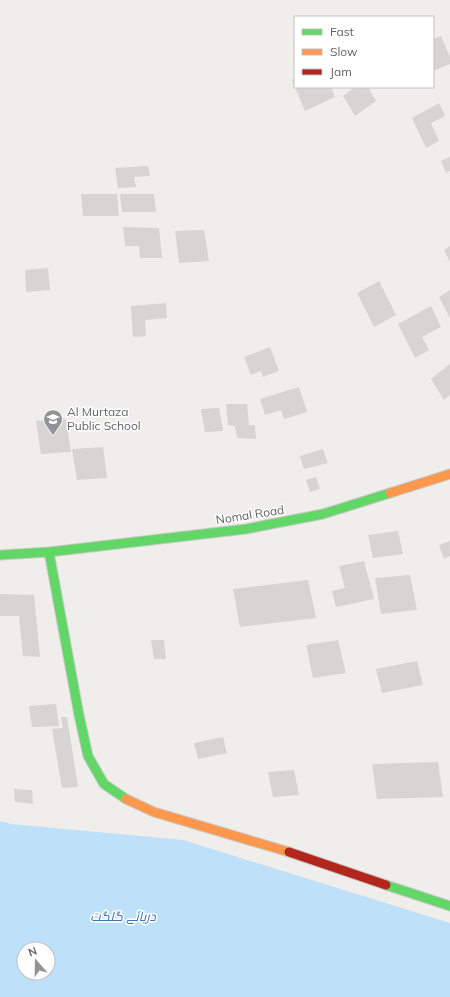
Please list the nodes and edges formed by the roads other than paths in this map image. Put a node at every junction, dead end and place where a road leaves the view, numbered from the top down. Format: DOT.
graph roads {
  1 [pos="450,474"];
  2 [pos="49,552"];
  3 [pos="0,555"];
  4 [pos="450,906"];
  1 -- 2 [label="main road, Nomal Road"];
  2 -- 3 [label="main road, Nomal Road"];
  2 -- 4 [label="main road"];
}
